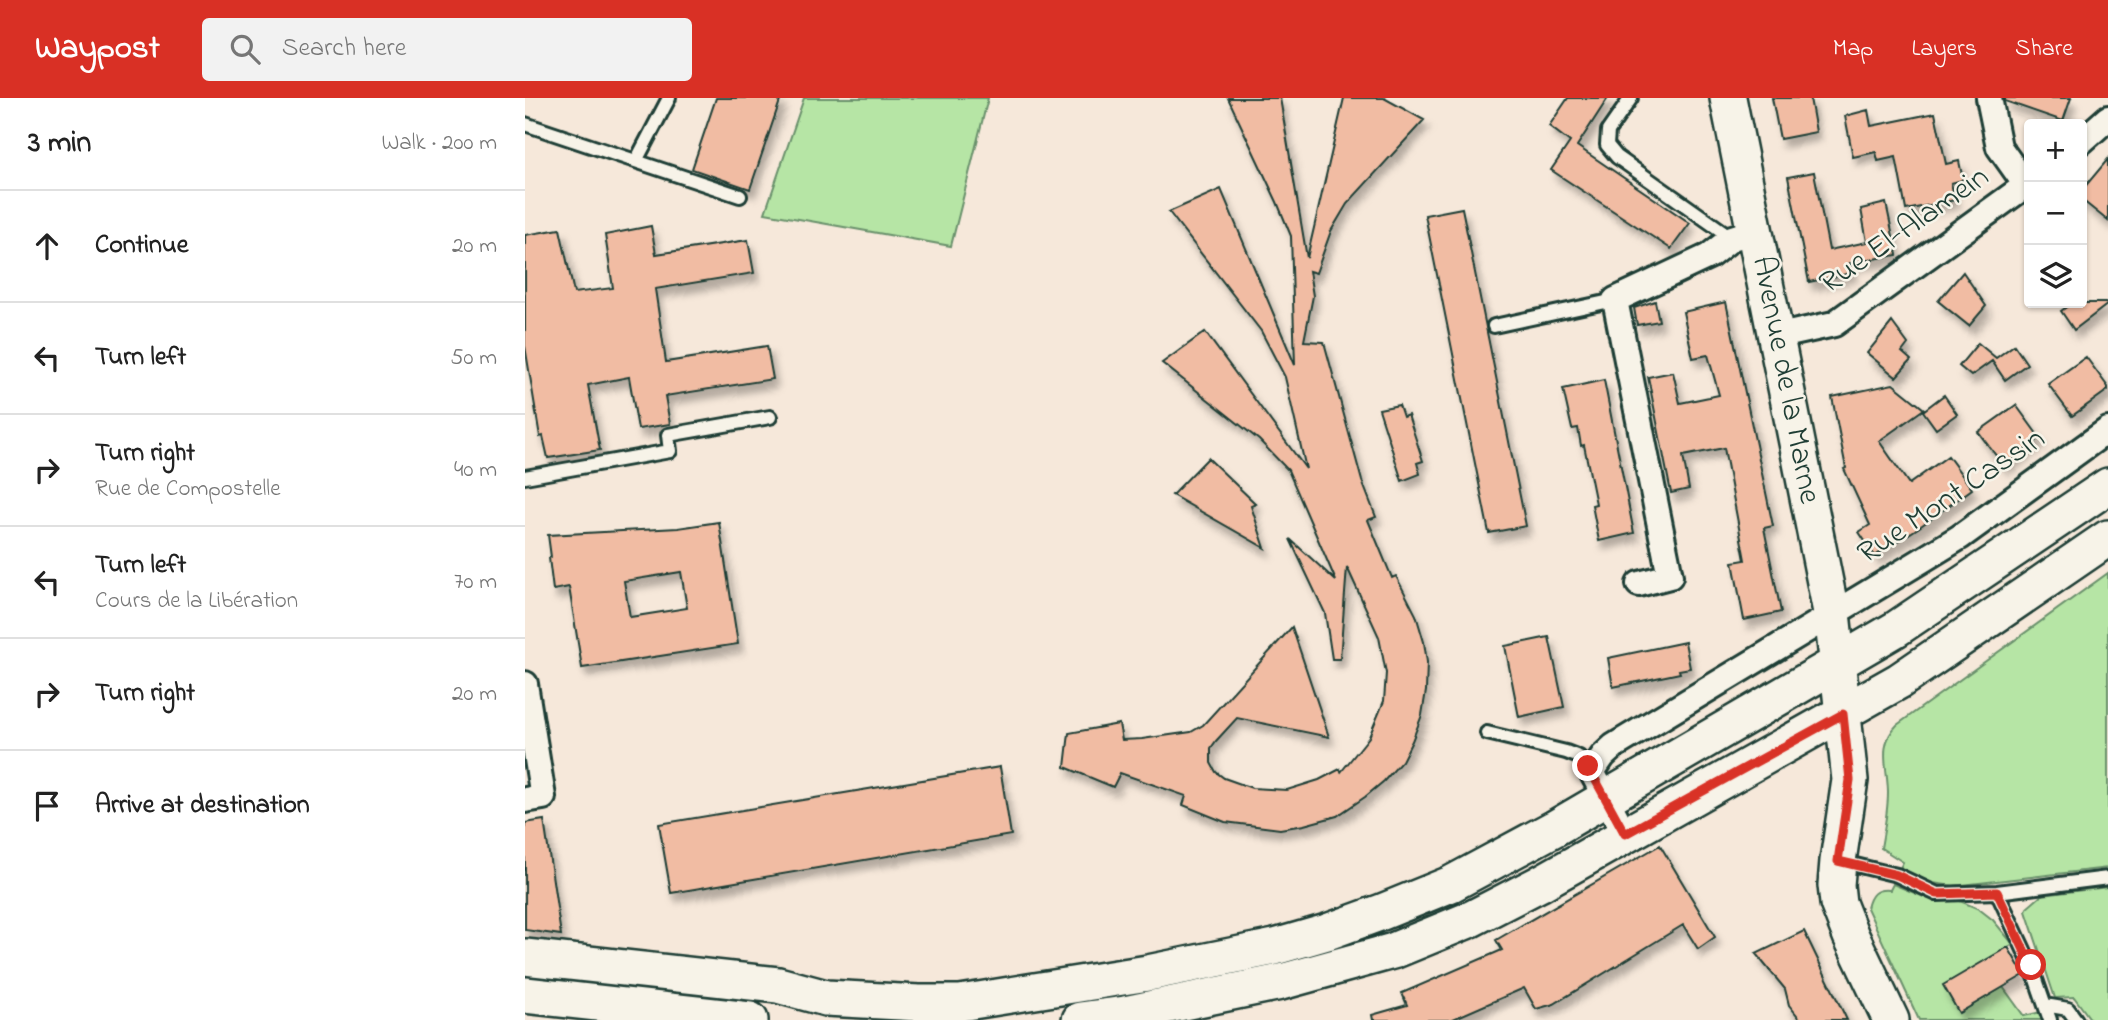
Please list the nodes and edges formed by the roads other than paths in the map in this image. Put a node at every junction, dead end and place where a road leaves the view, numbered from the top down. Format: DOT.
graph roads {
  1 [pos="669,98"];
  2 [pos="1631,98"];
  3 [pos="1728,98"];
  4 [pos="1989,98"];
  5 [pos="2108,118"];
  6 [pos="525,124"];
  7 [pos="2087,137"];
  8 [pos="636,161"];
  9 [pos="2026,182"];
  10 [pos="2024,187"];
  11 [pos="740,196"];
  12 [pos="1743,234"];
  13 [pos="1615,300"];
  14 [pos="1494,326"];
  15 [pos="1775,337"];
  16 [pos="770,417"];
  17 [pos="2108,430"];
  18 [pos="525,477"];
  19 [pos="2108,486"];
  20 [pos="2108,506"];
  21 [pos="2108,538"];
  22 [pos="1639,584"];
  23 [pos="1831,615"];
  24 [pos="1837,663"];
  25 [pos="525,684"];
  26 [pos="1843,714"];
  27 [pos="1487,733"];
  28 [pos="530,744"];
  29 [pos="1599,785"];
  30 [pos="534,798"];
  31 [pos="1625,834"];
  32 [pos="1838,861"];
  33 [pos="2108,878"];
  34 [pos="1997,892"];
  35 [pos="525,957"];
  36 [pos="1345,964"];
  37 [pos="525,978"];
  38 [pos="720,978"];
  39 [pos="525,995"];
  40 [pos="2045,1005"];
  41 [pos="825,1009"];
  42 [pos="750,1020"];
  43 [pos="1080,1020"];
  44 [pos="1891,1020"];
  45 [pos="2050,1020"];
  46 [pos="2076,1020"];
  1 -- 8 [label="lane"];
  2 -- 12 [label="lane"];
  3 -- 12 [label="main road, Avenue de la Marne"];
  4 -- 9 [label="street"];
  5 -- 7 [label="street"];
  6 -- 8 [label="lane"];
  8 -- 11 [label="lane"];
  10 -- 15 [label="street, Rue El-Alamein"];
  12 -- 13 [label="street"];
  12 -- 15 [label="main road, Avenue de la Marne"];
  13 -- 14 [label="lane"];
  13 -- 22 [label="street"];
  15 -- 23 [label="main road, Avenue de la Marne"];
  16 -- 18 [label="lane"];
  17 -- 23 [label="street, Rue Mont Cassin"];
  19 -- 24 [label="main road"];
  20 -- 26 [label="main road"];
  21 -- 26 [label="main road"];
  23 -- 24 [label="main road, Avenue de la Marne"];
  23 -- 29 [label="street, Rue Mont Cassin"];
  24 -- 26 [label="main road, Avenue de la Marne"];
  24 -- 29 [label="main road"];
  24 -- 31 [label="main road"];
  25 -- 28 [label="street"];
  26 -- 31 [label="main road"];
  26 -- 32 [label="main road, Avenue de la Marne"];
  27 -- 29 [label="lane"];
  28 -- 30 [label="street"];
  29 -- 31 [label="street"];
  29 -- 36 [label="main road"];
  29 -- 41 [label="main road"];
  31 -- 36 [label="main road"];
  32 -- 34 [label="lane"];
  32 -- 44 [label="main road, Avenue de la Marne"];
  33 -- 34 [label="lane"];
  34 -- 40 [label="lane"];
  35 -- 38 [label="main road"];
  36 -- 43 [label="main road"];
  37 -- 38 [label="main road"];
  38 -- 41 [label="main road"];
  39 -- 42 [label="main road"];
  40 -- 45 [label="lane"];
  40 -- 46 [label="lane"];
}
